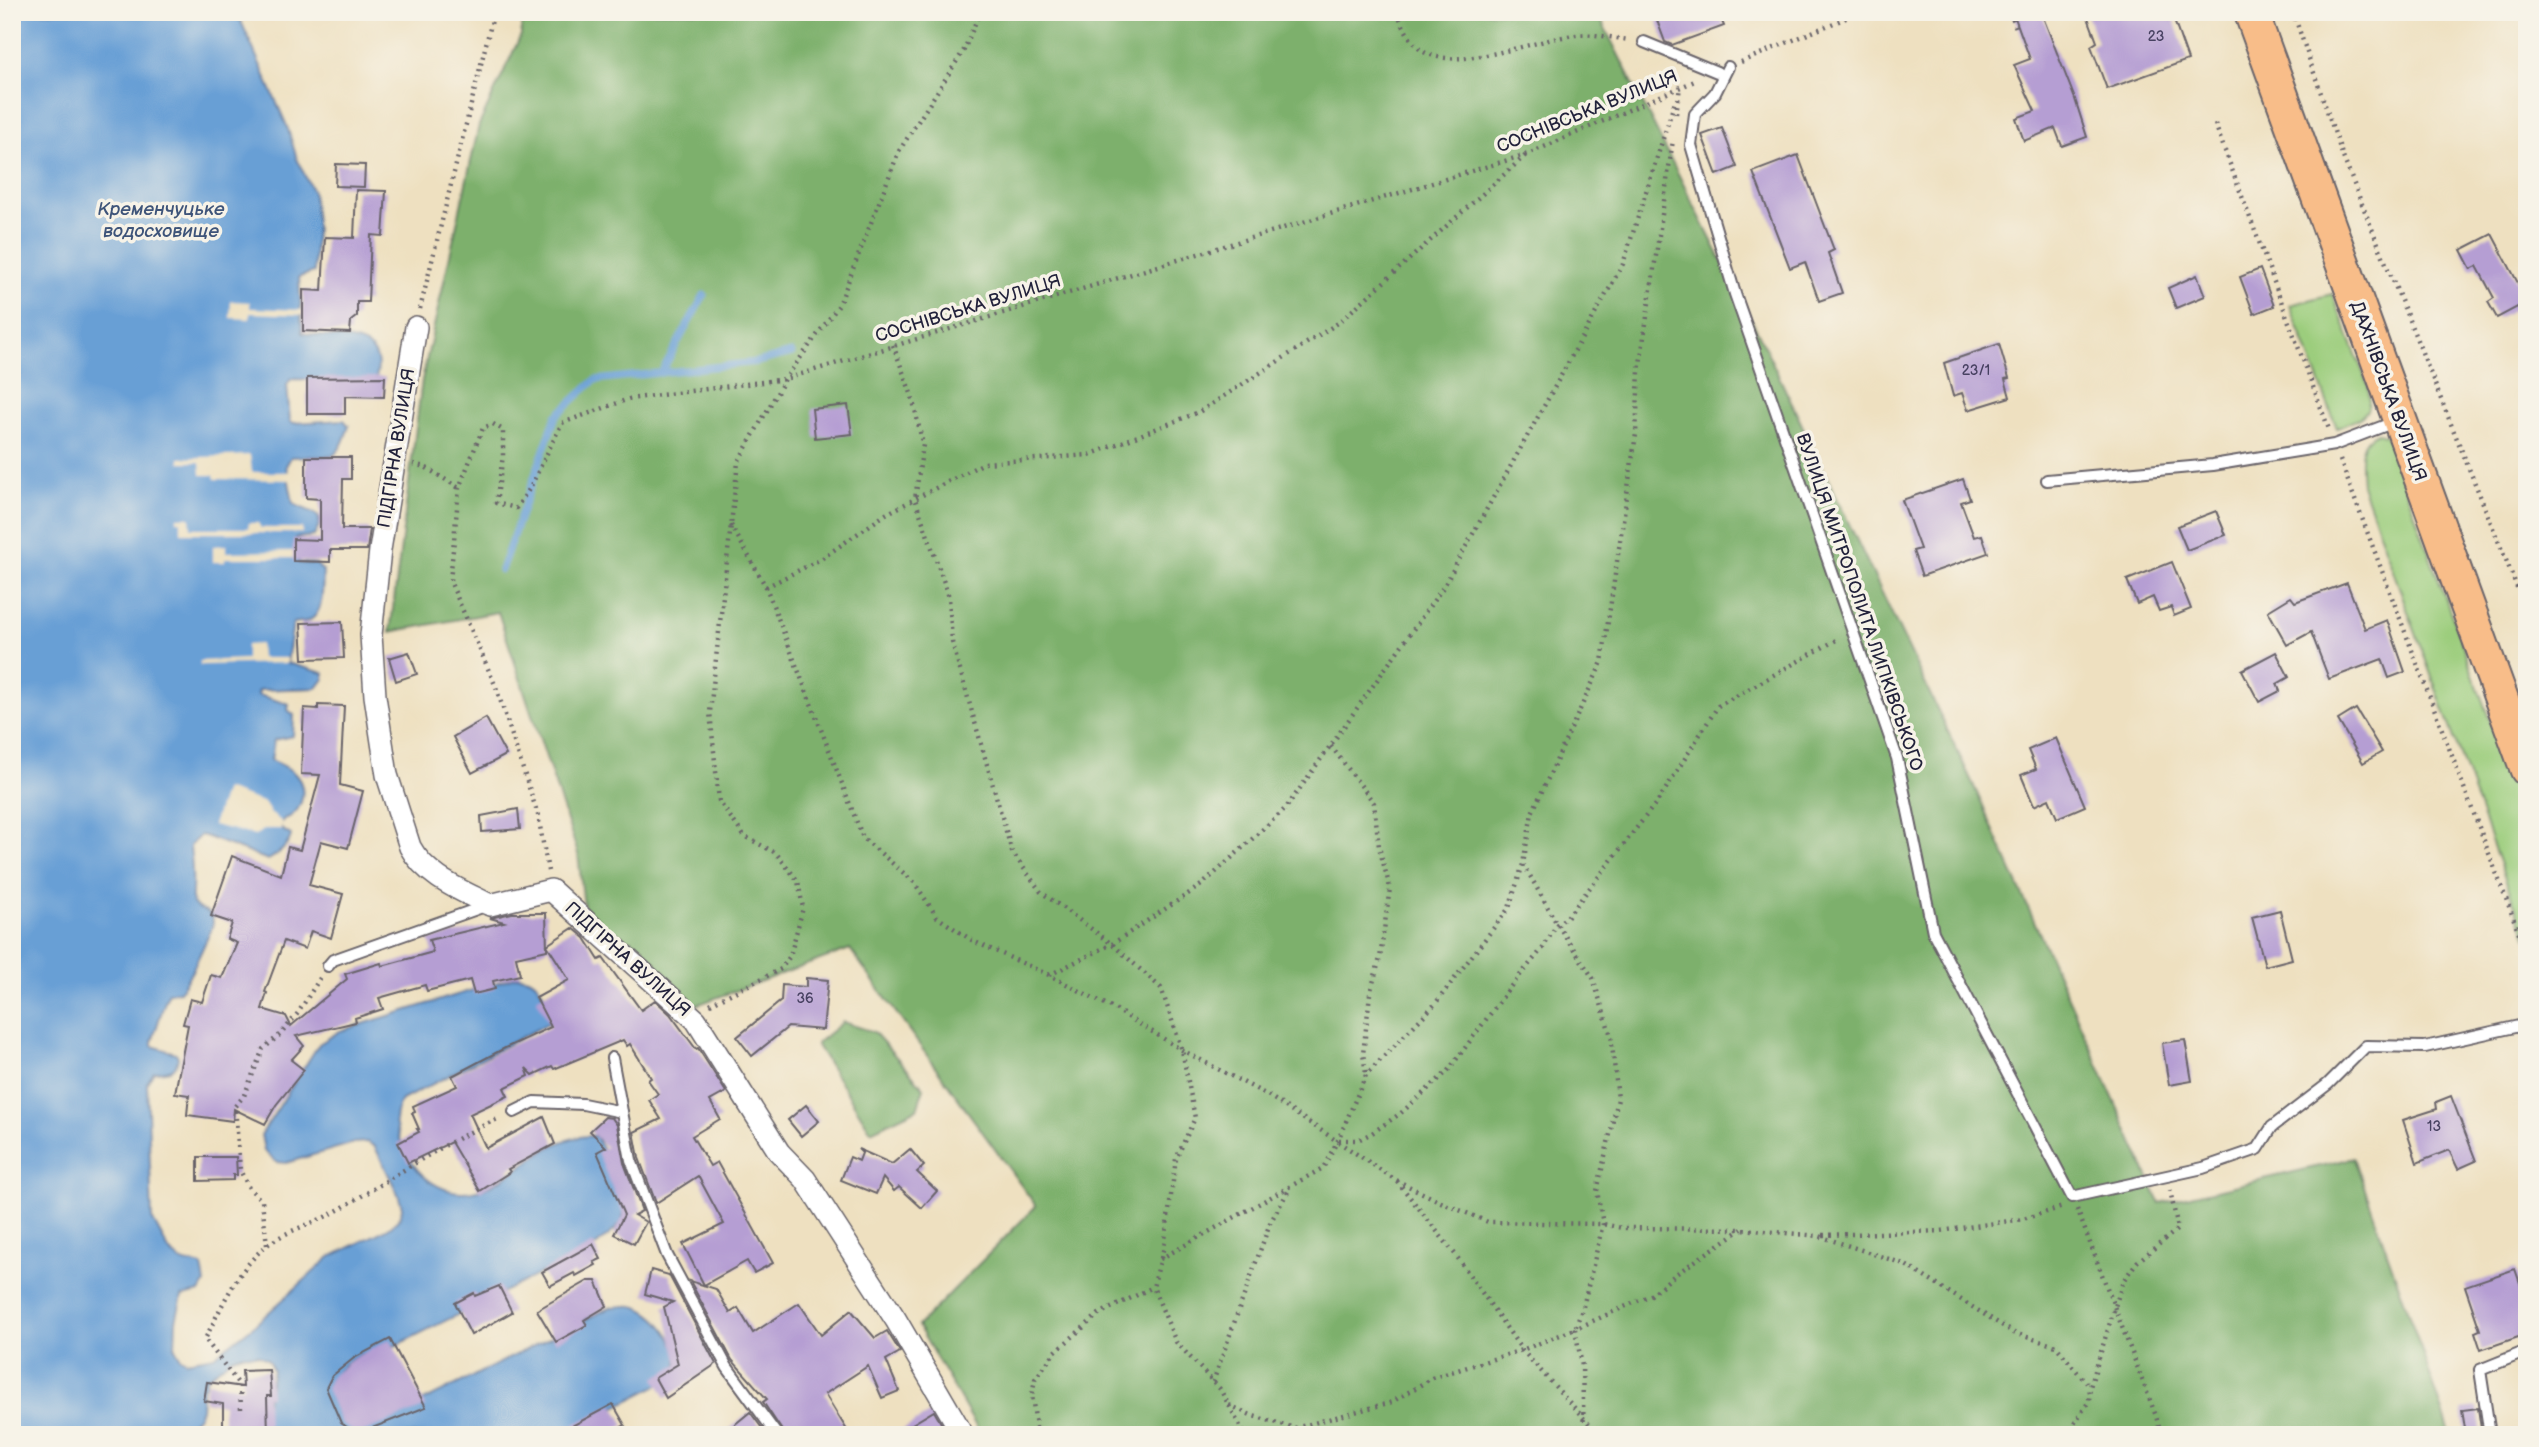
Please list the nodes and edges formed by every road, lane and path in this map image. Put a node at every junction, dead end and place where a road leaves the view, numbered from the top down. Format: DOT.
graph roads {
  1 [pos="494,12"];
  2 [pos="980,12"];
  3 [pos="1397,12"];
  4 [pos="1860,12"];
  5 [pos="2010,12"];
  6 [pos="2251,12"];
  7 [pos="2293,12"];
  8 [pos="2019,27"];
  9 [pos="1644,43"];
  10 [pos="1722,69"];
  11 [pos="1680,87"];
  12 [pos="2216,124"];
  13 [pos="1528,154"];
  14 [pos="416,327"];
  15 [pos="893,345"];
  16 [pos="785,379"];
  17 [pos="2400,420"];
  18 [pos="2334,445"];
  19 [pos="394,459"];
  20 [pos="2047,480"];
  21 [pos="459,488"];
  22 [pos="915,499"];
  23 [pos="731,525"];
  24 [pos="766,587"];
  25 [pos="2527,612"];
  26 [pos="1854,630"];
  27 [pos="1331,746"];
  28 [pos="2527,769"];
  29 [pos="1523,864"];
  30 [pos="551,890"];
  31 [pos="490,905"];
  32 [pos="1557,924"];
  33 [pos="1112,943"];
  34 [pos="2527,954"];
  35 [pos="328,966"];
  36 [pos="1049,975"];
  37 [pos="695,1020"];
  38 [pos="2527,1027"];
  39 [pos="1182,1050"];
  40 [pos="612,1058"];
  41 [pos="1366,1075"];
  42 [pos="514,1112"];
  43 [pos="622,1112"];
  44 [pos="1338,1140"];
  45 [pos="2169,1175"];
  46 [pos="1396,1180"];
  47 [pos="1291,1188"];
  48 [pos="2072,1197"];
  49 [pos="1603,1224"];
  50 [pos="1742,1229"];
  51 [pos="1819,1236"];
  52 [pos="267,1245"];
  53 [pos="1160,1259"];
  54 [pos="1153,1287"];
  55 [pos="2116,1309"];
  56 [pos="1575,1329"];
  57 [pos="1522,1350"];
  58 [pos="2527,1351"];
  59 [pos="1213,1382"];
  60 [pos="2090,1387"];
  61 [pos="1228,1405"];
  62 [pos="241,1409"];
  63 [pos="1583,1419"];
  64 [pos="777,1435"];
  65 [pos="963,1435"];
  66 [pos="1037,1435"];
  67 [pos="1245,1435"];
  68 [pos="1584,1435"];
  69 [pos="1600,1435"];
  70 [pos="2067,1435"];
  71 [pos="2161,1435"];
  72 [pos="2490,1435"];
  1 -- 14 [label="path"];
  2 -- 16 [label="path"];
  3 -- 9 [label="path"];
  4 -- 10 [label="path, СОСНІВСЬКА ВУЛИЦЯ"];
  5 -- 8 [label="path"];
  6 -- 17 [label="main road, ДАХНІВСЬКА ВУЛИЦЯ"];
  7 -- 25 [label="path"];
  9 -- 10 [label="lane"];
  10 -- 11 [label="path, СОСНІВСЬКА ВУЛИЦЯ"];
  10 -- 26 [label="lane, ВУЛИЦЯ МИТРОПОЛИТА ЛИПКІВСЬКОГО"];
  11 -- 13 [label="path, СОСНІВСЬКА ВУЛИЦЯ"];
  11 -- 27 [label="path"];
  11 -- 29 [label="path"];
  12 -- 18 [label="path"];
  13 -- 15 [label="path, СОСНІВСЬКА ВУЛИЦЯ"];
  13 -- 22 [label="path"];
  14 -- 19 [label="street, ПІДГІРНА ВУЛИЦЯ"];
  15 -- 16 [label="path, СОСНІВСЬКА ВУЛИЦЯ"];
  15 -- 22 [label="path"];
  16 -- 21 [label="path, СОСНІВСЬКА ВУЛИЦЯ"];
  16 -- 23 [label="path"];
  17 -- 18 [label="lane"];
  17 -- 28 [label="main road, ДАХНІВСЬКА ВУЛИЦЯ"];
  18 -- 20 [label="lane"];
  18 -- 34 [label="path"];
  19 -- 21 [label="path"];
  19 -- 31 [label="street, ПІДГІРНА ВУЛИЦЯ"];
  21 -- 30 [label="path"];
  22 -- 24 [label="path"];
  22 -- 33 [label="path"];
  23 -- 24 [label="path"];
  23 -- 37 [label="path"];
  24 -- 36 [label="path"];
  26 -- 32 [label="path"];
  26 -- 48 [label="lane, ВУЛИЦЯ МИТРОПОЛИТА ЛИПКІВСЬКОГО"];
  27 -- 33 [label="path"];
  27 -- 41 [label="path"];
  29 -- 32 [label="path"];
  29 -- 41 [label="path"];
  30 -- 31 [label="street, ПІДГІРНА ВУЛИЦЯ"];
  30 -- 37 [label="street, ПІДГІРНА ВУЛИЦЯ"];
  31 -- 35 [label="lane"];
  32 -- 44 [label="path"];
  32 -- 49 [label="path"];
  33 -- 36 [label="path"];
  33 -- 39 [label="path"];
  35 -- 52 [label="path"];
  36 -- 39 [label="path"];
  37 -- 65 [label="street, ПІДГІРНА ВУЛИЦЯ"];
  38 -- 45 [label="lane"];
  39 -- 44 [label="path"];
  39 -- 53 [label="path"];
  40 -- 43 [label="lane"];
  41 -- 44 [label="path"];
  42 -- 43 [label="lane"];
  42 -- 52 [label="path"];
  43 -- 64 [label="lane"];
  44 -- 46 [label="path"];
  44 -- 47 [label="path"];
  45 -- 48 [label="lane"];
  45 -- 55 [label="path"];
  46 -- 49 [label="path"];
  46 -- 57 [label="path"];
  47 -- 53 [label="path"];
  47 -- 59 [label="path"];
  48 -- 51 [label="path"];
  48 -- 55 [label="path"];
  49 -- 50 [label="path"];
  49 -- 56 [label="path"];
  50 -- 51 [label="path"];
  50 -- 56 [label="path"];
  51 -- 60 [label="path"];
  52 -- 62 [label="path"];
  53 -- 54 [label="path"];
  54 -- 59 [label="path"];
  54 -- 66 [label="path"];
  55 -- 60 [label="path"];
  55 -- 71 [label="path"];
  56 -- 57 [label="path"];
  56 -- 63 [label="path"];
  57 -- 61 [label="path"];
  57 -- 63 [label="path"];
  58 -- 72 [label="lane"];
  59 -- 61 [label="path"];
  60 -- 70 [label="path"];
  61 -- 67 [label="path"];
  63 -- 68 [label="path"];
  63 -- 69 [label="path"];
}
